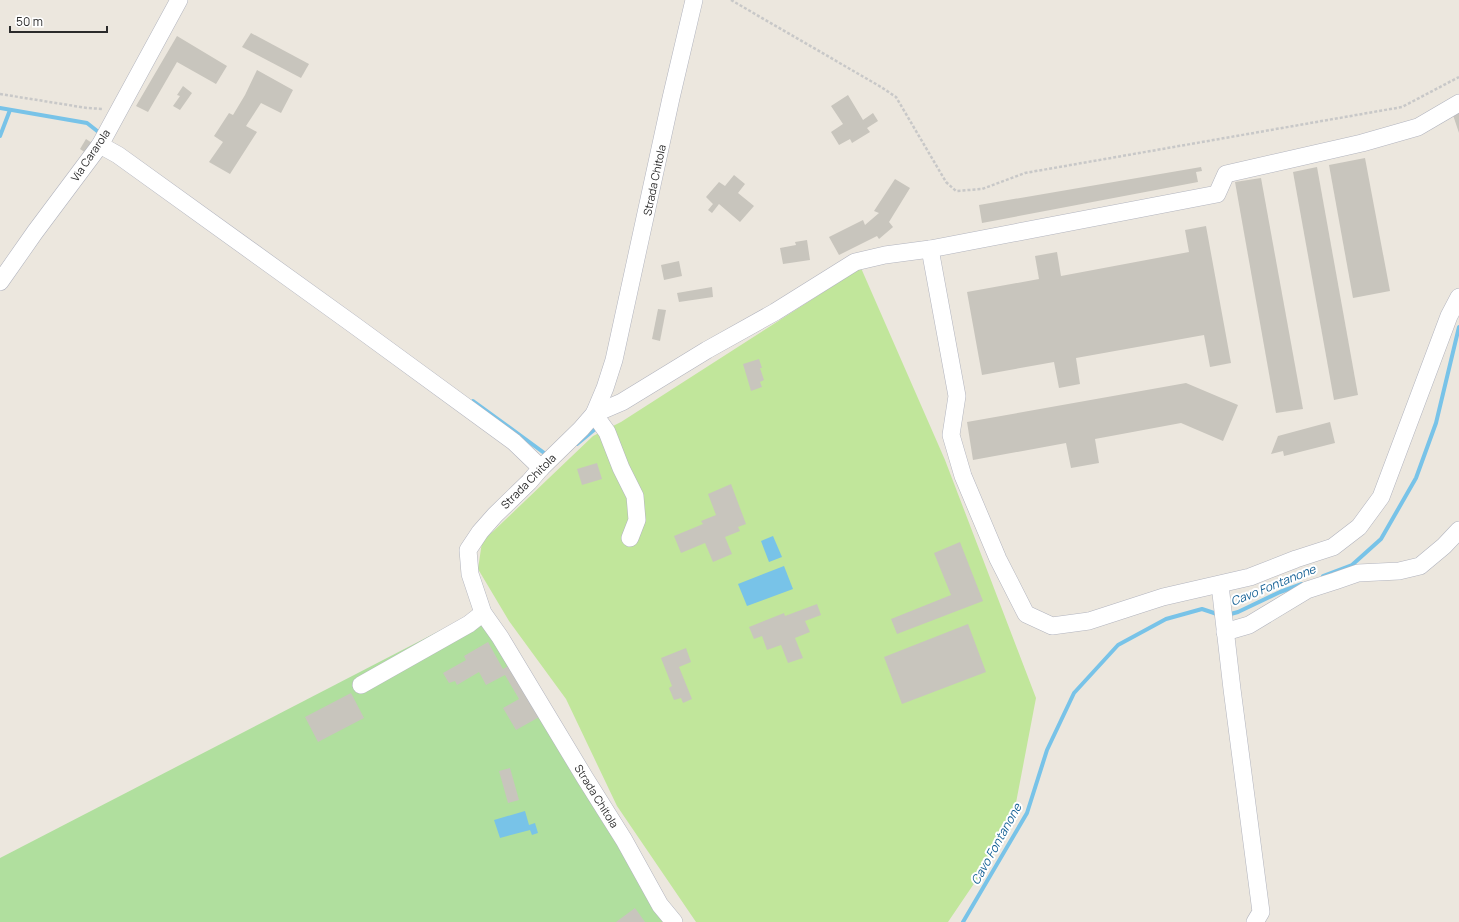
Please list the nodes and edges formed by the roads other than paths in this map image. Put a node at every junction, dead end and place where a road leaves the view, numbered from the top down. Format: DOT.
graph roads {
  1 [pos="179,0"];
  2 [pos="694,0"];
  3 [pos="1459,103"];
  4 [pos="100,145"];
  5 [pos="930,249"];
  6 [pos="0,282"];
  7 [pos="1459,297"];
  8 [pos="594,414"];
  9 [pos="541,468"];
  10 [pos="1459,530"];
  11 [pos="630,538"];
  12 [pos="1220,585"];
  13 [pos="483,613"];
  14 [pos="1224,620"];
  15 [pos="361,685"];
  16 [pos="674,922"];
  17 [pos="1255,922"];
  1 -- 4 [label="street, Via Cararola"];
  2 -- 8 [label="street, Strada Chitola"];
  3 -- 5 [label="street"];
  4 -- 6 [label="street, Via Cararola"];
  4 -- 9 [label="street"];
  5 -- 8 [label="street"];
  5 -- 12 [label="street"];
  7 -- 12 [label="street"];
  8 -- 9 [label="street, Strada Chitola"];
  8 -- 11 [label="street"];
  9 -- 13 [label="street, Strada Chitola"];
  10 -- 14 [label="street"];
  12 -- 14 [label="street"];
  13 -- 15 [label="street"];
  13 -- 16 [label="street, Strada Chitola"];
  14 -- 17 [label="street"];
}
